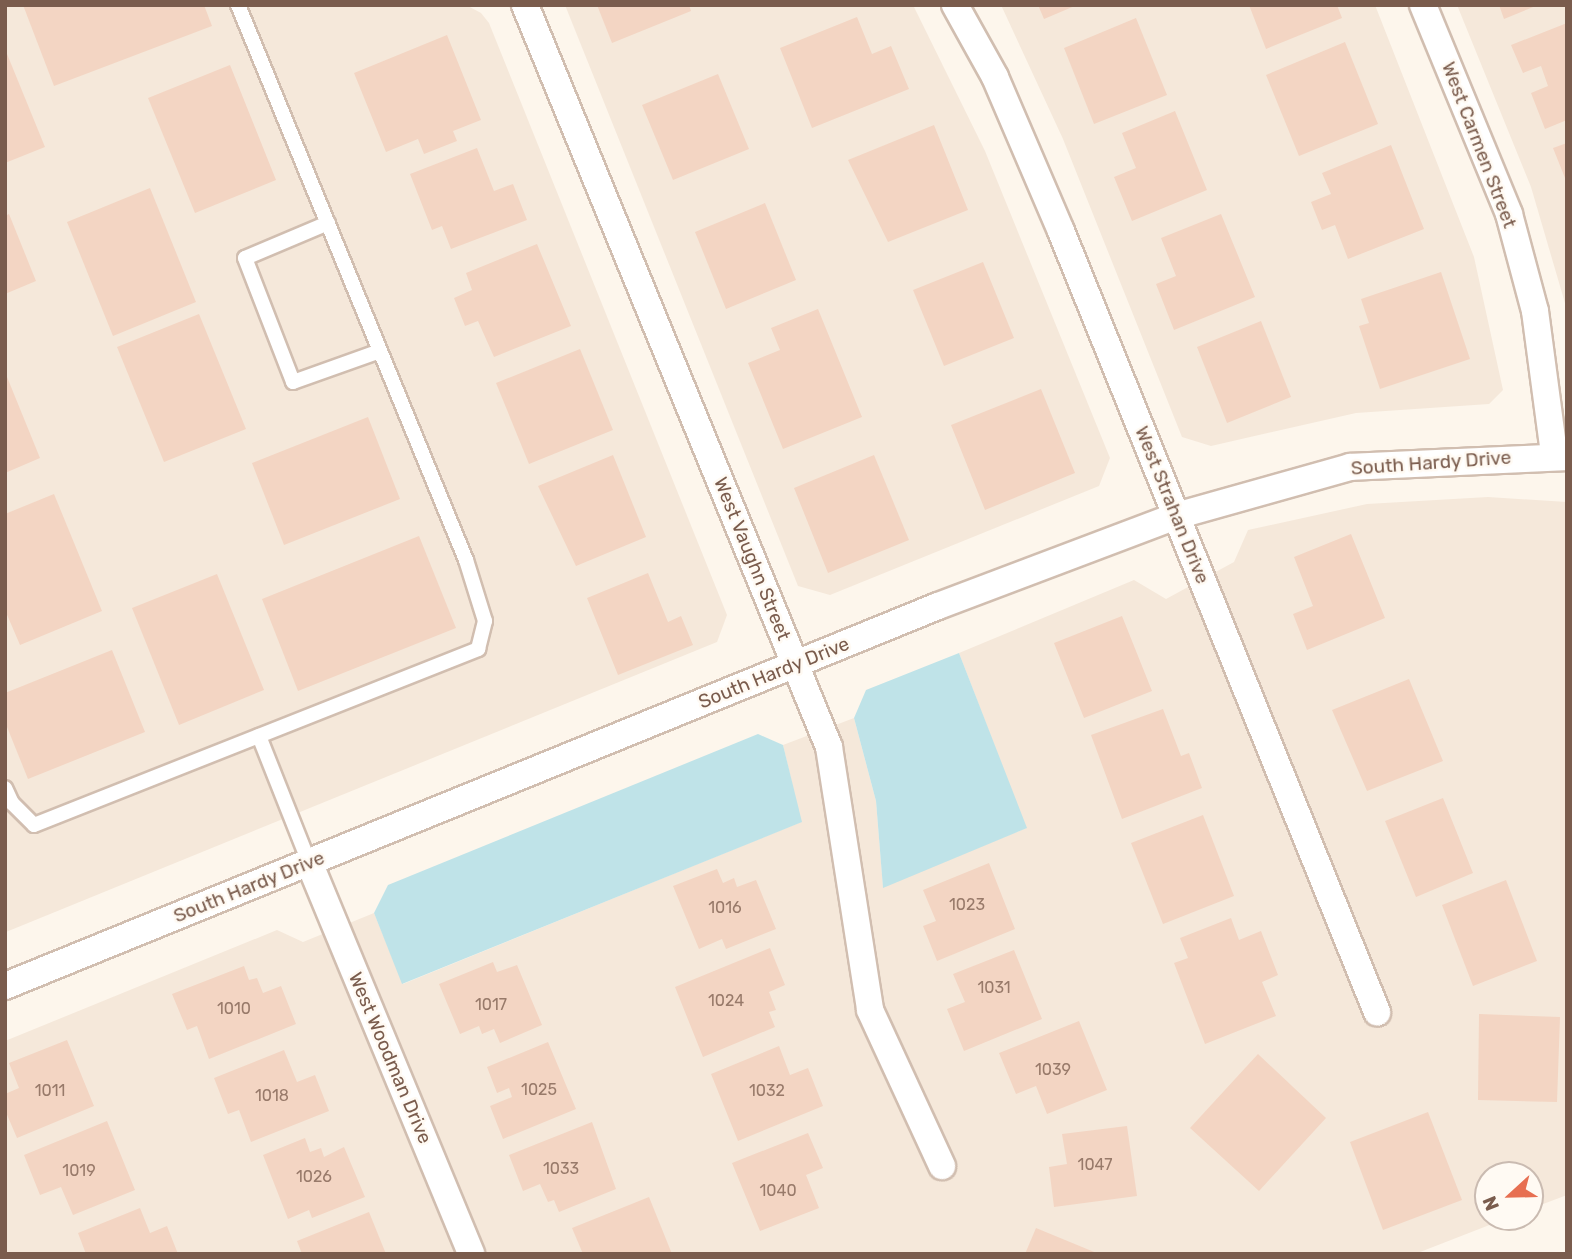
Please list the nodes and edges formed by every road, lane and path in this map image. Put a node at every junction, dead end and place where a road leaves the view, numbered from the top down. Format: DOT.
graph roads {
  1 [pos="238,5"];
  2 [pos="525,5"];
  3 [pos="955,5"];
  4 [pos="1423,5"];
  5 [pos="328,223"];
  6 [pos="380,351"];
  7 [pos="1560,455"];
  8 [pos="1176,516"];
  9 [pos="795,664"];
  10 [pos="259,736"];
  11 [pos="5,788"];
  12 [pos="309,863"];
  13 [pos="5,986"];
  14 [pos="1377,1012"];
  15 [pos="942,1166"];
  16 [pos="471,1254"];
  1 -- 5 [label="lane"];
  2 -- 9 [label="street, West Vaughn Street"];
  3 -- 8 [label="street, West Strahan Drive"];
  4 -- 7 [label="street, West Carmen Street"];
  5 -- 6 [label="lane"];
  5 -- 6 [label="lane"];
  6 -- 10 [label="lane"];
  7 -- 8 [label="street, South Hardy Drive"];
  8 -- 9 [label="street, South Hardy Drive"];
  8 -- 14 [label="street, West Strahan Drive"];
  9 -- 12 [label="street, South Hardy Drive"];
  9 -- 15 [label="street, West Vaughn Street"];
  10 -- 11 [label="lane"];
  10 -- 12 [label="lane"];
  12 -- 13 [label="street, South Hardy Drive"];
  12 -- 16 [label="street, West Woodman Drive"];
}
